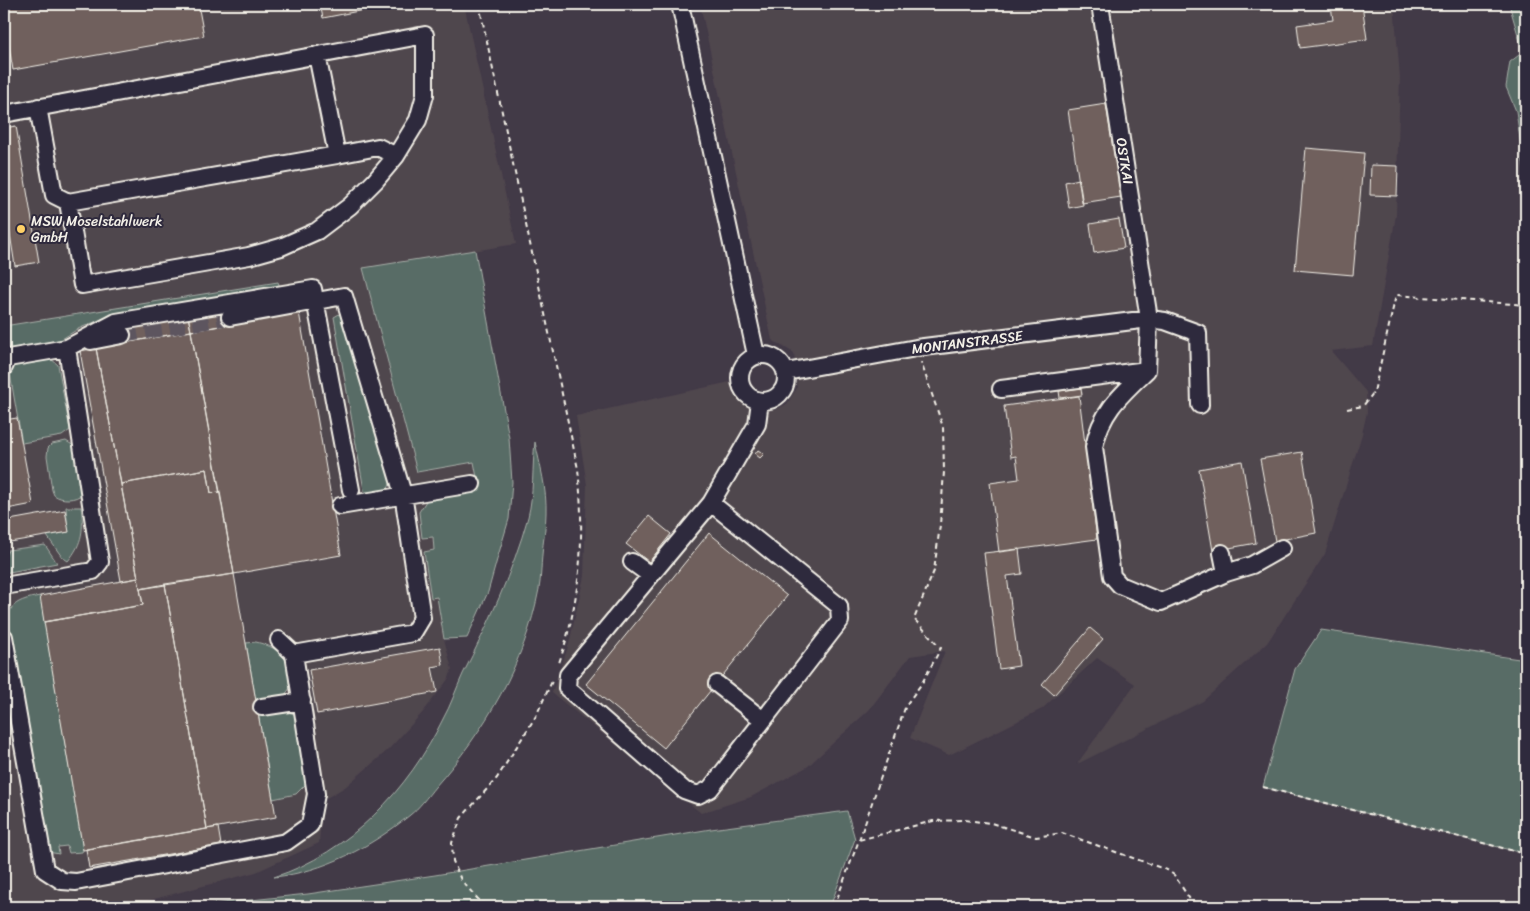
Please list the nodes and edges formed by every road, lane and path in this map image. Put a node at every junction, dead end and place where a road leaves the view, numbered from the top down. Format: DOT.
graph roads {
  1 [pos="479,4"];
  2 [pos="680,4"];
  3 [pos="1100,4"];
  4 [pos="317,55"];
  5 [pos="38,108"];
  6 [pos="4,114"];
  7 [pos="337,154"];
  8 [pos="396,156"];
  9 [pos="68,202"];
  10 [pos="315,301"];
  11 [pos="1526,305"];
  12 [pos="230,318"];
  13 [pos="1149,319"];
  14 [pos="122,335"];
  15 [pos="70,346"];
  16 [pos="916,348"];
  17 [pos="756,355"];
  18 [pos="4,367"];
  19 [pos="1147,370"];
  20 [pos="786,372"];
  21 [pos="1001,389"];
  22 [pos="760,401"];
  23 [pos="1200,405"];
  24 [pos="1347,409"];
  25 [pos="472,484"];
  26 [pos="350,490"];
  27 [pos="403,494"];
  28 [pos="711,503"];
  29 [pos="340,506"];
  30 [pos="1282,548"];
  31 [pos="1222,553"];
  32 [pos="632,562"];
  33 [pos="1226,573"];
  34 [pos="650,575"];
  35 [pos="4,586"];
  36 [pos="4,637"];
  37 [pos="279,640"];
  38 [pos="294,654"];
  39 [pos="557,669"];
  40 [pos="554,677"];
  41 [pos="717,684"];
  42 [pos="302,701"];
  43 [pos="262,707"];
  44 [pos="764,720"];
  45 [pos="1263,787"];
  46 [pos="859,840"];
  47 [pos="1526,854"];
  48 [pos="485,907"];
  49 [pos="834,907"];
  50 [pos="1195,907"];
  1 -- 39 [label="path"];
  2 -- 17 [label="street"];
  3 -- 13 [label="street, OSTKAI"];
  4 -- 5 [label="street"];
  4 -- 7 [label="street"];
  4 -- 8 [label="street"];
  5 -- 6 [label="street"];
  5 -- 9 [label="street"];
  7 -- 8 [label="street"];
  7 -- 9 [label="street"];
  8 -- 9 [label="street"];
  10 -- 12 [label="street"];
  10 -- 15 [label="street"];
  10 -- 26 [label="street"];
  10 -- 27 [label="street"];
  11 -- 24 [label="path"];
  13 -- 16 [label="street, MONTANSTRASSE"];
  13 -- 19 [label="street, OSTKAI"];
  13 -- 23 [label="street, MONTANSTRASSE"];
  14 -- 15 [label="street"];
  15 -- 18 [label="street"];
  15 -- 35 [label="street"];
  16 -- 20 [label="street, MONTANSTRASSE"];
  16 -- 46 [label="path"];
  17 -- 20 [label="street"];
  17 -- 22 [label="street"];
  19 -- 21 [label="street"];
  19 -- 33 [label="street"];
  20 -- 22 [label="street"];
  22 -- 28 [label="street"];
  25 -- 27 [label="street"];
  27 -- 29 [label="street"];
  27 -- 38 [label="street"];
  28 -- 34 [label="street"];
  28 -- 44 [label="street"];
  30 -- 33 [label="street"];
  31 -- 33 [label="street"];
  32 -- 34 [label="street"];
  34 -- 44 [label="street"];
  36 -- 42 [label="street"];
  37 -- 38 [label="street"];
  38 -- 42 [label="street"];
  40 -- 48 [label="path"];
  41 -- 44 [label="street"];
  42 -- 43 [label="street"];
  45 -- 47 [label="path"];
  46 -- 49 [label="path"];
  46 -- 50 [label="path"];
}
